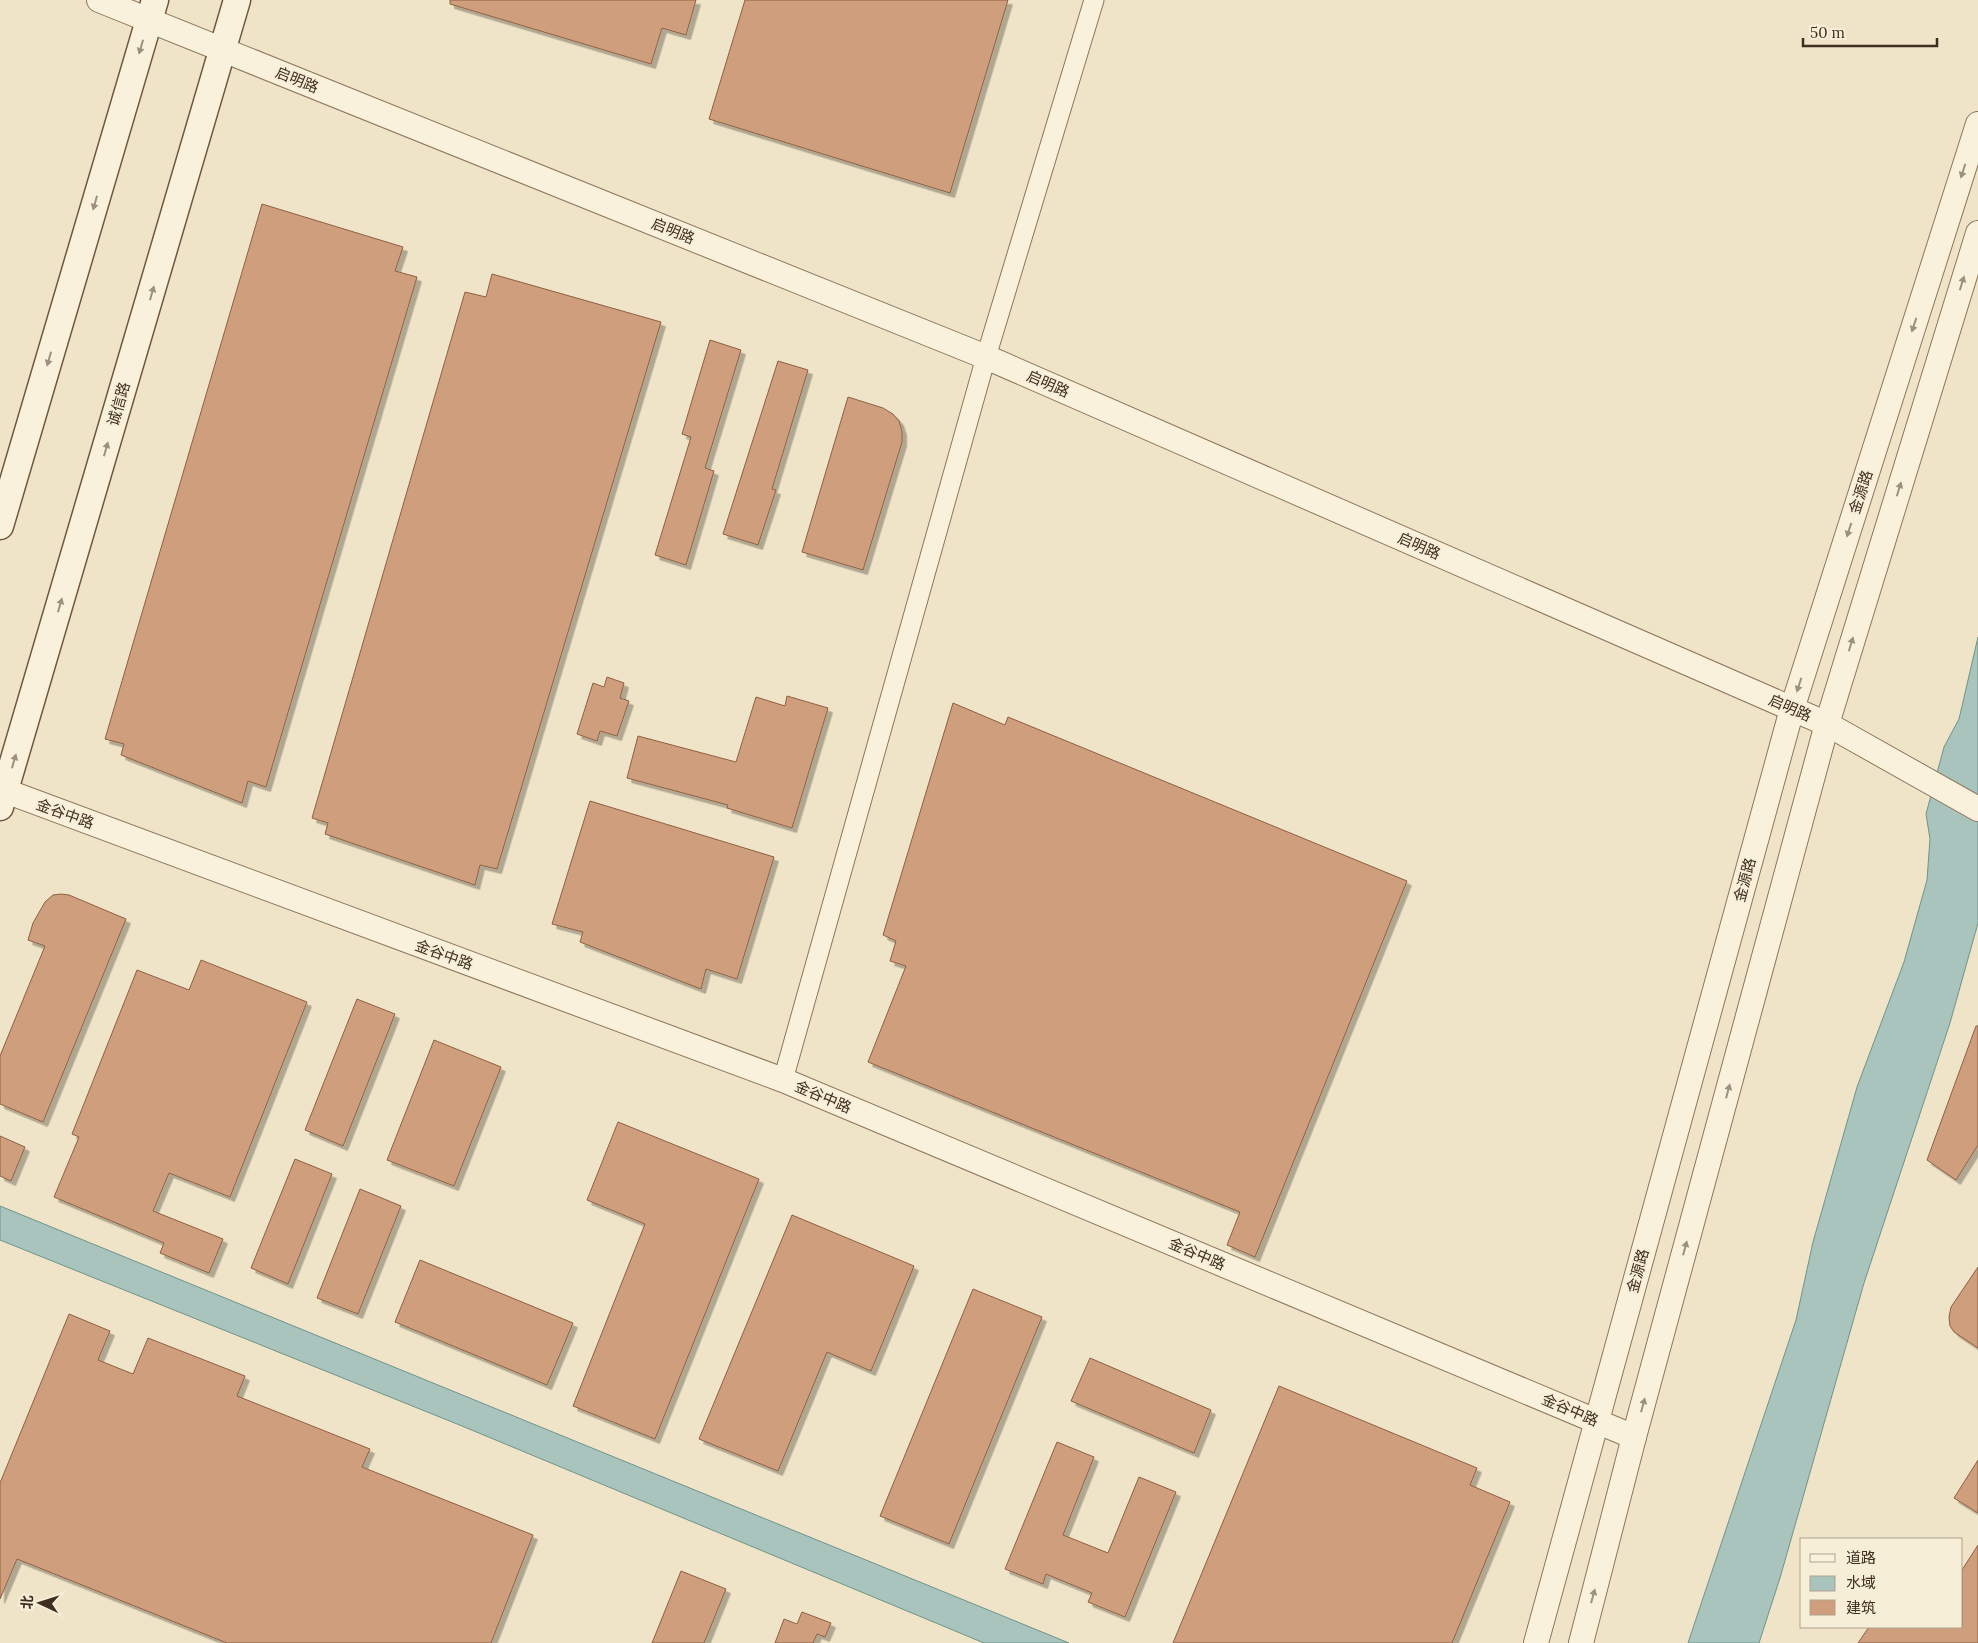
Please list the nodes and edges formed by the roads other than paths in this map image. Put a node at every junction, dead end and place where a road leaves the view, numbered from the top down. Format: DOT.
graph roads {
  1 [pos="99,0"];
  2 [pos="237,0"];
  3 [pos="1094,0"];
  4 [pos="152,10"];
  5 [pos="223,50"];
  6 [pos="1978,124"];
  7 [pos="1978,233"];
  8 [pos="986,357"];
  9 [pos="0,526"];
  10 [pos="1792,709"];
  11 [pos="1827,724"];
  12 [pos="2,796"];
  13 [pos="1978,809"];
  14 [pos="783,1080"];
  15 [pos="1597,1422"];
  16 [pos="1634,1437"];
  17 [pos="1536,1643"];
  18 [pos="1581,1643"];
  1 -- 4 [label="street, 启明路"];
  2 -- 5 [label="main road, 诚信路"];
  3 -- 8 [label="street"];
  4 -- 5 [label="street, 启明路"];
  4 -- 9 [label="main road, one-way"];
  5 -- 8 [label="street, 启明路"];
  12 -- 5 [label="main road, 诚信路, one-way"];
  6 -- 10 [label="street, 金源路, one-way"];
  11 -- 7 [label="street, one-way"];
  8 -- 10 [label="street, 启明路"];
  8 -- 14 [label="street"];
  10 -- 11 [label="street, 启明路"];
  10 -- 15 [label="street, 金源路"];
  11 -- 13 [label="street, 启明路"];
  16 -- 11 [label="street, one-way"];
  12 -- 14 [label="street, 金谷中路"];
  14 -- 15 [label="street, 金谷中路"];
  15 -- 16 [label="street, 金谷中路"];
  15 -- 17 [label="street, 金源路"];
  18 -- 16 [label="street, one-way"];
}
